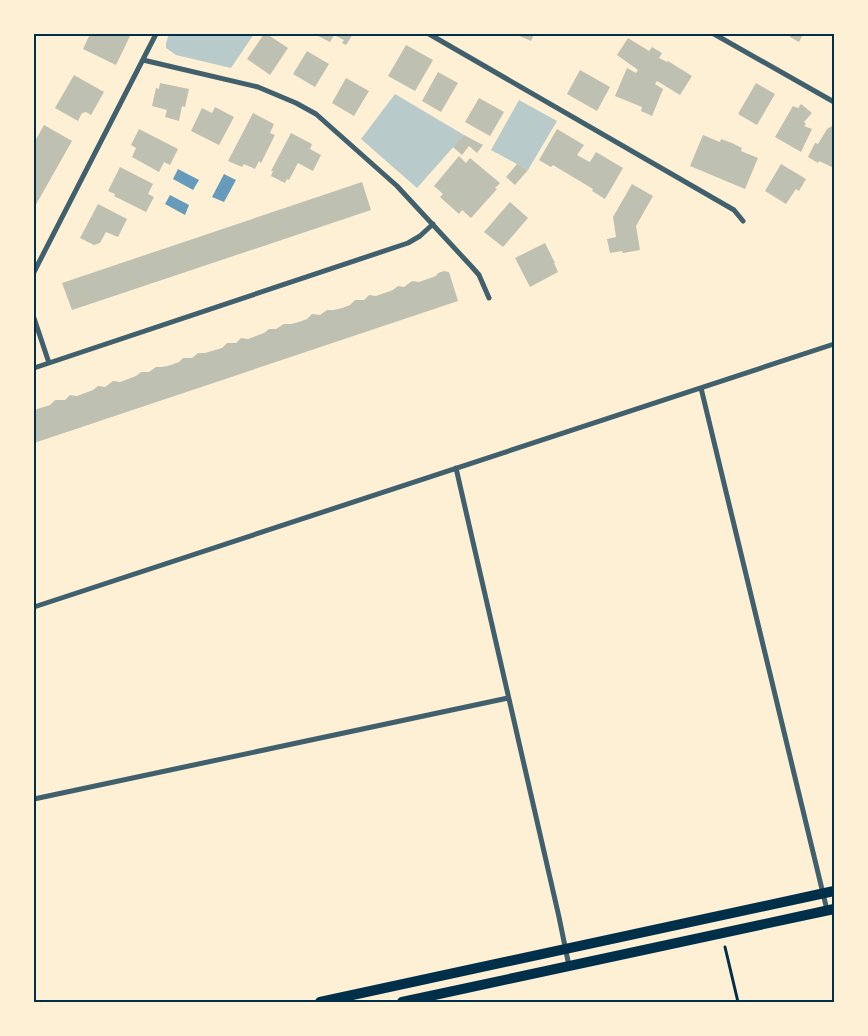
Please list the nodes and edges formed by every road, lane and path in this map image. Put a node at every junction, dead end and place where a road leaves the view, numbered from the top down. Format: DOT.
graph roads {
  1 [pos="156,34"];
  2 [pos="429,34"];
  3 [pos="714,34"];
  4 [pos="143,60"];
  5 [pos="834,102"];
  6 [pos="743,221"];
  7 [pos="433,224"];
  8 [pos="34,272"];
  9 [pos="489,298"];
  10 [pos="34,318"];
  11 [pos="834,344"];
  12 [pos="49,363"];
  13 [pos="34,368"];
  14 [pos="701,388"];
  15 [pos="456,468"];
  16 [pos="34,607"];
  17 [pos="508,698"];
  18 [pos="34,799"];
  19 [pos="829,892"];
  20 [pos="831,909"];
  21 [pos="721,933"];
  22 [pos="566,949"];
  23 [pos="569,966"];
  24 [pos="320,1002"];
  25 [pos="402,1002"];
  26 [pos="738,1002"];
  1 -- 4 [label="street"];
  2 -- 6 [label="street"];
  3 -- 5 [label="street"];
  4 -- 7 [label="street"];
  4 -- 8 [label="street"];
  7 -- 9 [label="street"];
  7 -- 12 [label="street"];
  10 -- 12 [label="street"];
  11 -- 14 [label="street"];
  12 -- 13 [label="street"];
  14 -- 15 [label="street"];
  14 -- 19 [label="street"];
  15 -- 16 [label="street"];
  15 -- 17 [label="street"];
  17 -- 18 [label="street"];
  17 -- 22 [label="street"];
  19 -- 20 [label="street"];
  19 -- 22 [label="main road"];
  20 -- 21 [label="main road"];
  21 -- 23 [label="main road"];
  21 -- 26 [label="path"];
  22 -- 23 [label="street"];
  22 -- 24 [label="main road"];
  23 -- 25 [label="main road"];
}
